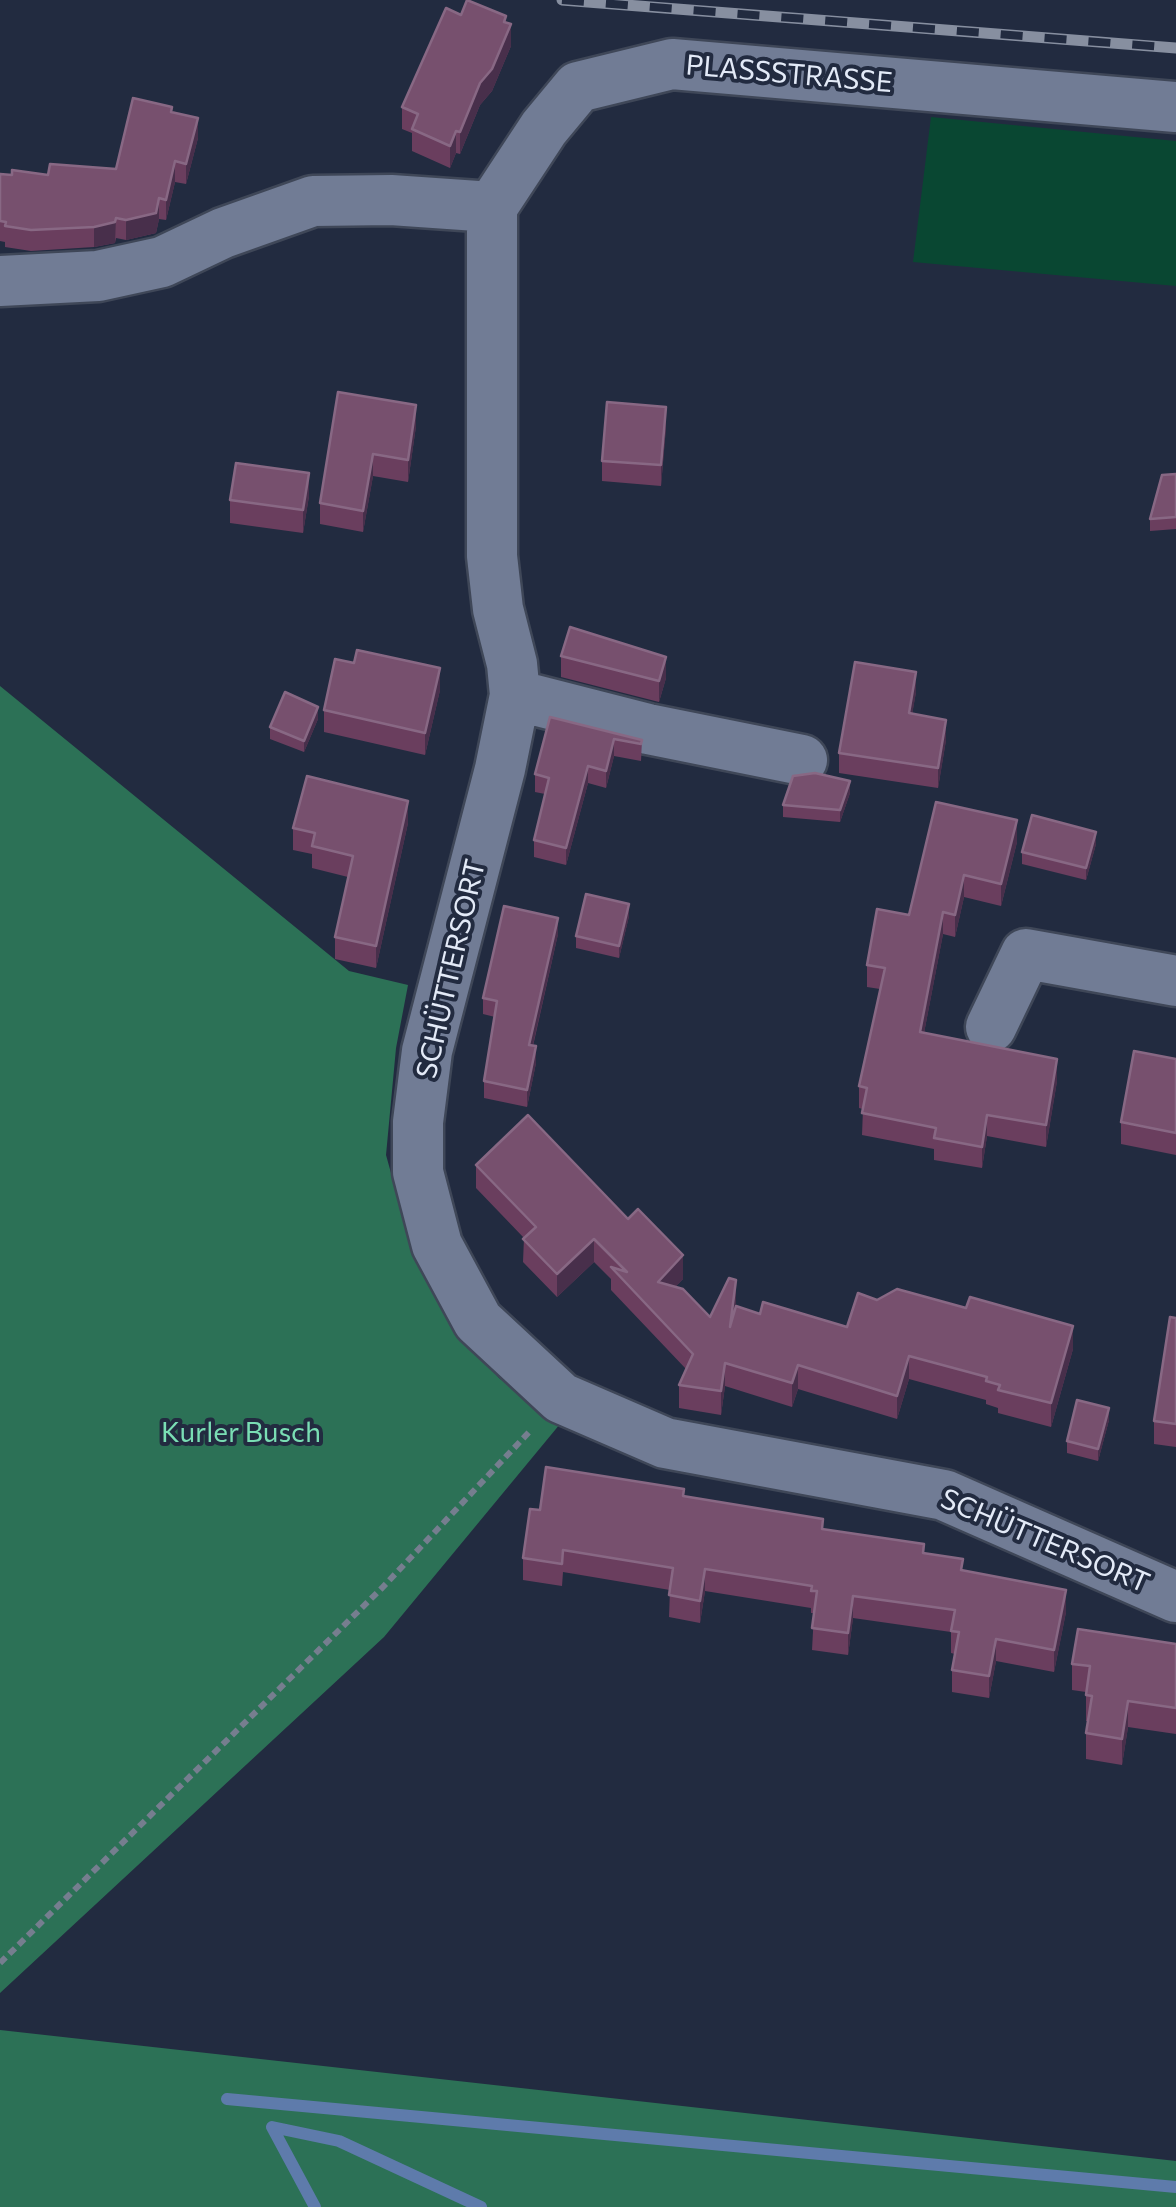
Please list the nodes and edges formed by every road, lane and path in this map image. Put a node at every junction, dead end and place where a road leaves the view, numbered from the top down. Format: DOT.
graph roads {
  1 [pos="1176,107"];
  2 [pos="492,206"];
  3 [pos="0,281"];
  4 [pos="515,695"];
  5 [pos="802,760"];
  6 [pos="1176,981"];
  7 [pos="991,1028"];
  8 [pos="562,1398"];
  9 [pos="1176,1598"];
  10 [pos="0,1963"];
  1 -- 2 [label="street, PLASSSTRASSE"];
  2 -- 3 [label="street"];
  2 -- 4 [label="street, SCHÜTTERSORT"];
  4 -- 5 [label="street"];
  4 -- 8 [label="street, SCHÜTTERSORT"];
  6 -- 7 [label="street"];
  8 -- 9 [label="street, SCHÜTTERSORT"];
  8 -- 10 [label="path"];
}
